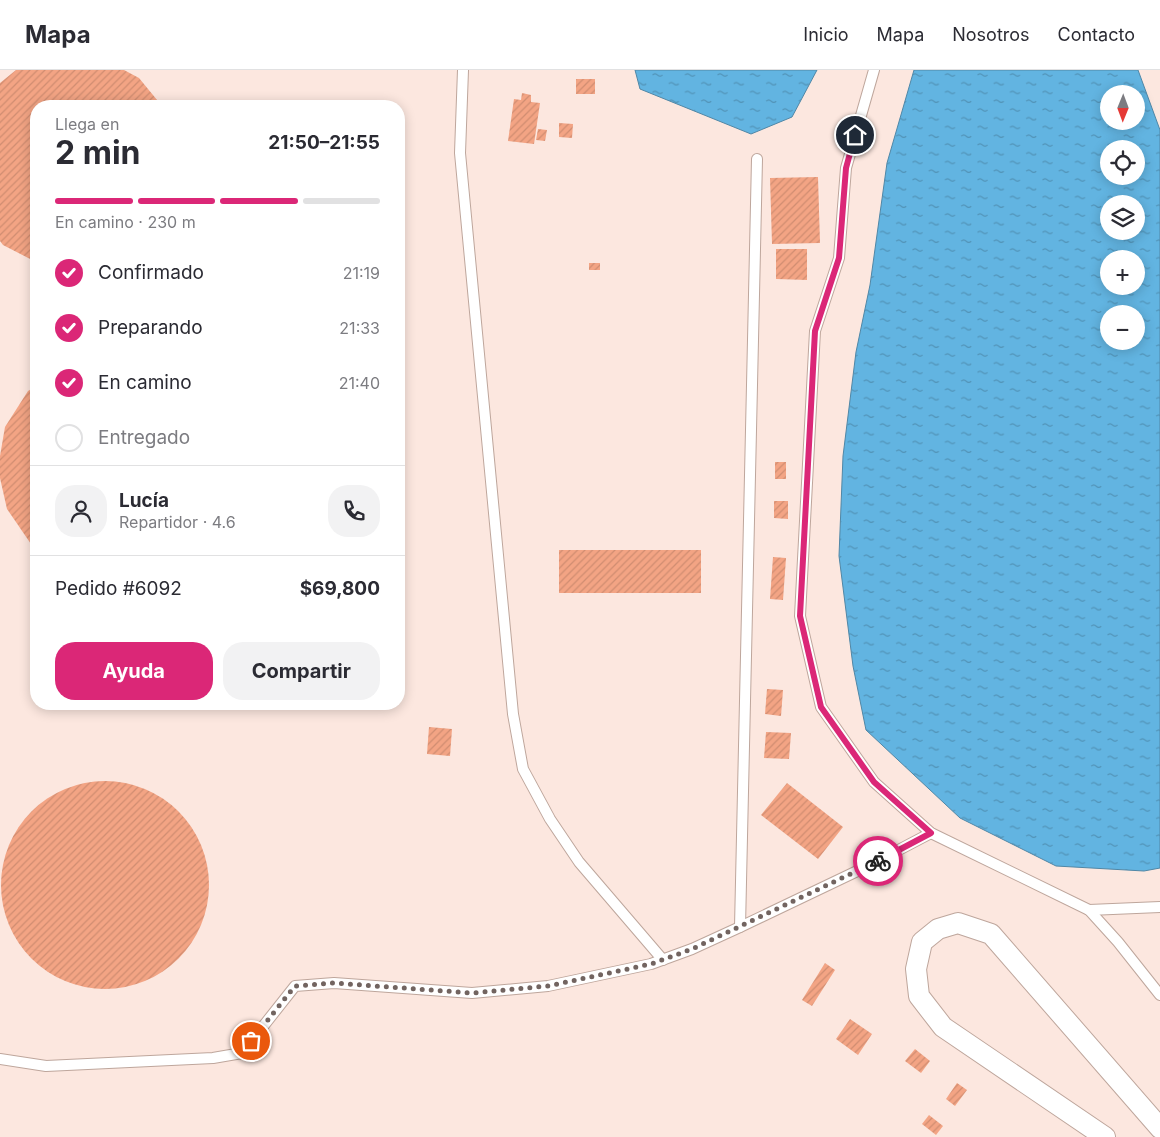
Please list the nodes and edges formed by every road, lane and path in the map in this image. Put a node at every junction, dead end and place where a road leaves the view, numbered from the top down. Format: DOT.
graph roads {
  1 [pos="463,70"];
  2 [pos="874,70"];
  3 [pos="757,159"];
  4 [pos="931,833"];
  5 [pos="1160,907"];
  6 [pos="1089,910"];
  7 [pos="740,927"];
  8 [pos="662,960"];
  9 [pos="1160,996"];
  10 [pos="0,1059"];
  11 [pos="1160,1128"];
  12 [pos="1105,1137"];
  1 -- 8 [label="lane"];
  2 -- 4 [label="lane"];
  3 -- 7 [label="lane"];
  4 -- 6 [label="lane"];
  4 -- 7 [label="lane"];
  5 -- 6 [label="lane"];
  6 -- 9 [label="lane"];
  7 -- 8 [label="lane"];
  8 -- 10 [label="lane"];
  11 -- 12 [label="street"];
}
